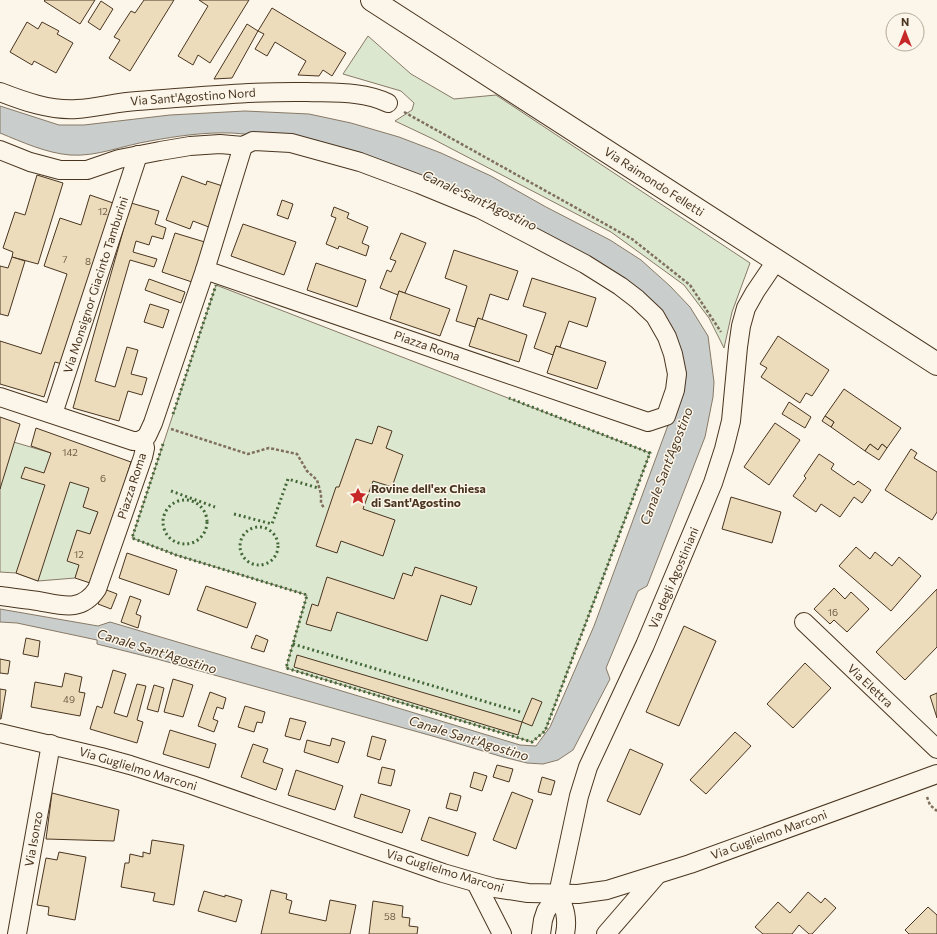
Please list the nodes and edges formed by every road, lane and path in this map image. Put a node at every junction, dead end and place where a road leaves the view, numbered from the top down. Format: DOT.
graph roads {
  1 [pos="372,0"];
  2 [pos="0,92"];
  3 [pos="388,103"];
  4 [pos="243,146"];
  5 [pos="0,150"];
  6 [pos="138,155"];
  7 [pos="776,261"];
  8 [pos="205,270"];
  9 [pos="725,338"];
  10 [pos="937,364"];
  11 [pos="0,397"];
  12 [pos="53,414"];
  13 [pos="154,423"];
  14 [pos="143,439"];
  15 [pos="324,508"];
  16 [pos="0,596"];
  17 [pos="804,622"];
  18 [pos="0,733"];
  19 [pos="51,744"];
  20 [pos="937,749"];
  21 [pos="937,774"];
  22 [pos="927,796"];
  23 [pos="937,811"];
  24 [pos="657,875"];
  25 [pos="476,883"];
  26 [pos="558,894"];
  27 [pos="17,934"];
  28 [pos="502,934"];
  29 [pos="541,934"];
  30 [pos="565,934"];
  31 [pos="606,934"];
  1 -- 7 [label="main road, Via Raimondo Felletti"];
  2 -- 3 [label="street, Via Sant'Agostino Nord"];
  3 -- 9 [label="path"];
  4 -- 6 [label="street"];
  4 -- 8 [label="street, Piazza Roma"];
  4 -- 8 [label="street, Piazza Roma"];
  5 -- 6 [label="street"];
  6 -- 12 [label="street, Via Monsignor Giacinto Tamburini"];
  7 -- 10 [label="main road, Via Raimondo Felletti"];
  7 -- 26 [label="street, Via degli Agostiniani"];
  8 -- 13 [label="street, Piazza Roma"];
  11 -- 12 [label="street"];
  12 -- 14 [label="street"];
  13 -- 14 [label="street, Piazza Roma"];
  13 -- 15 [label="path"];
  14 -- 16 [label="street, Piazza Roma"];
  17 -- 20 [label="street, Via Elettra"];
  18 -- 19 [label="street, Via Guglielmo Marconi"];
  19 -- 25 [label="street, Via Guglielmo Marconi"];
  19 -- 27 [label="street, Via Isonzo"];
  21 -- 24 [label="street, Via Guglielmo Marconi"];
  22 -- 23 [label="path"];
  24 -- 26 [label="street, Via Guglielmo Marconi"];
  24 -- 31 [label="street"];
  25 -- 26 [label="street, Via Guglielmo Marconi"];
  25 -- 28 [label="street"];
  26 -- 29 [label="street"];
  26 -- 30 [label="street"];
}
